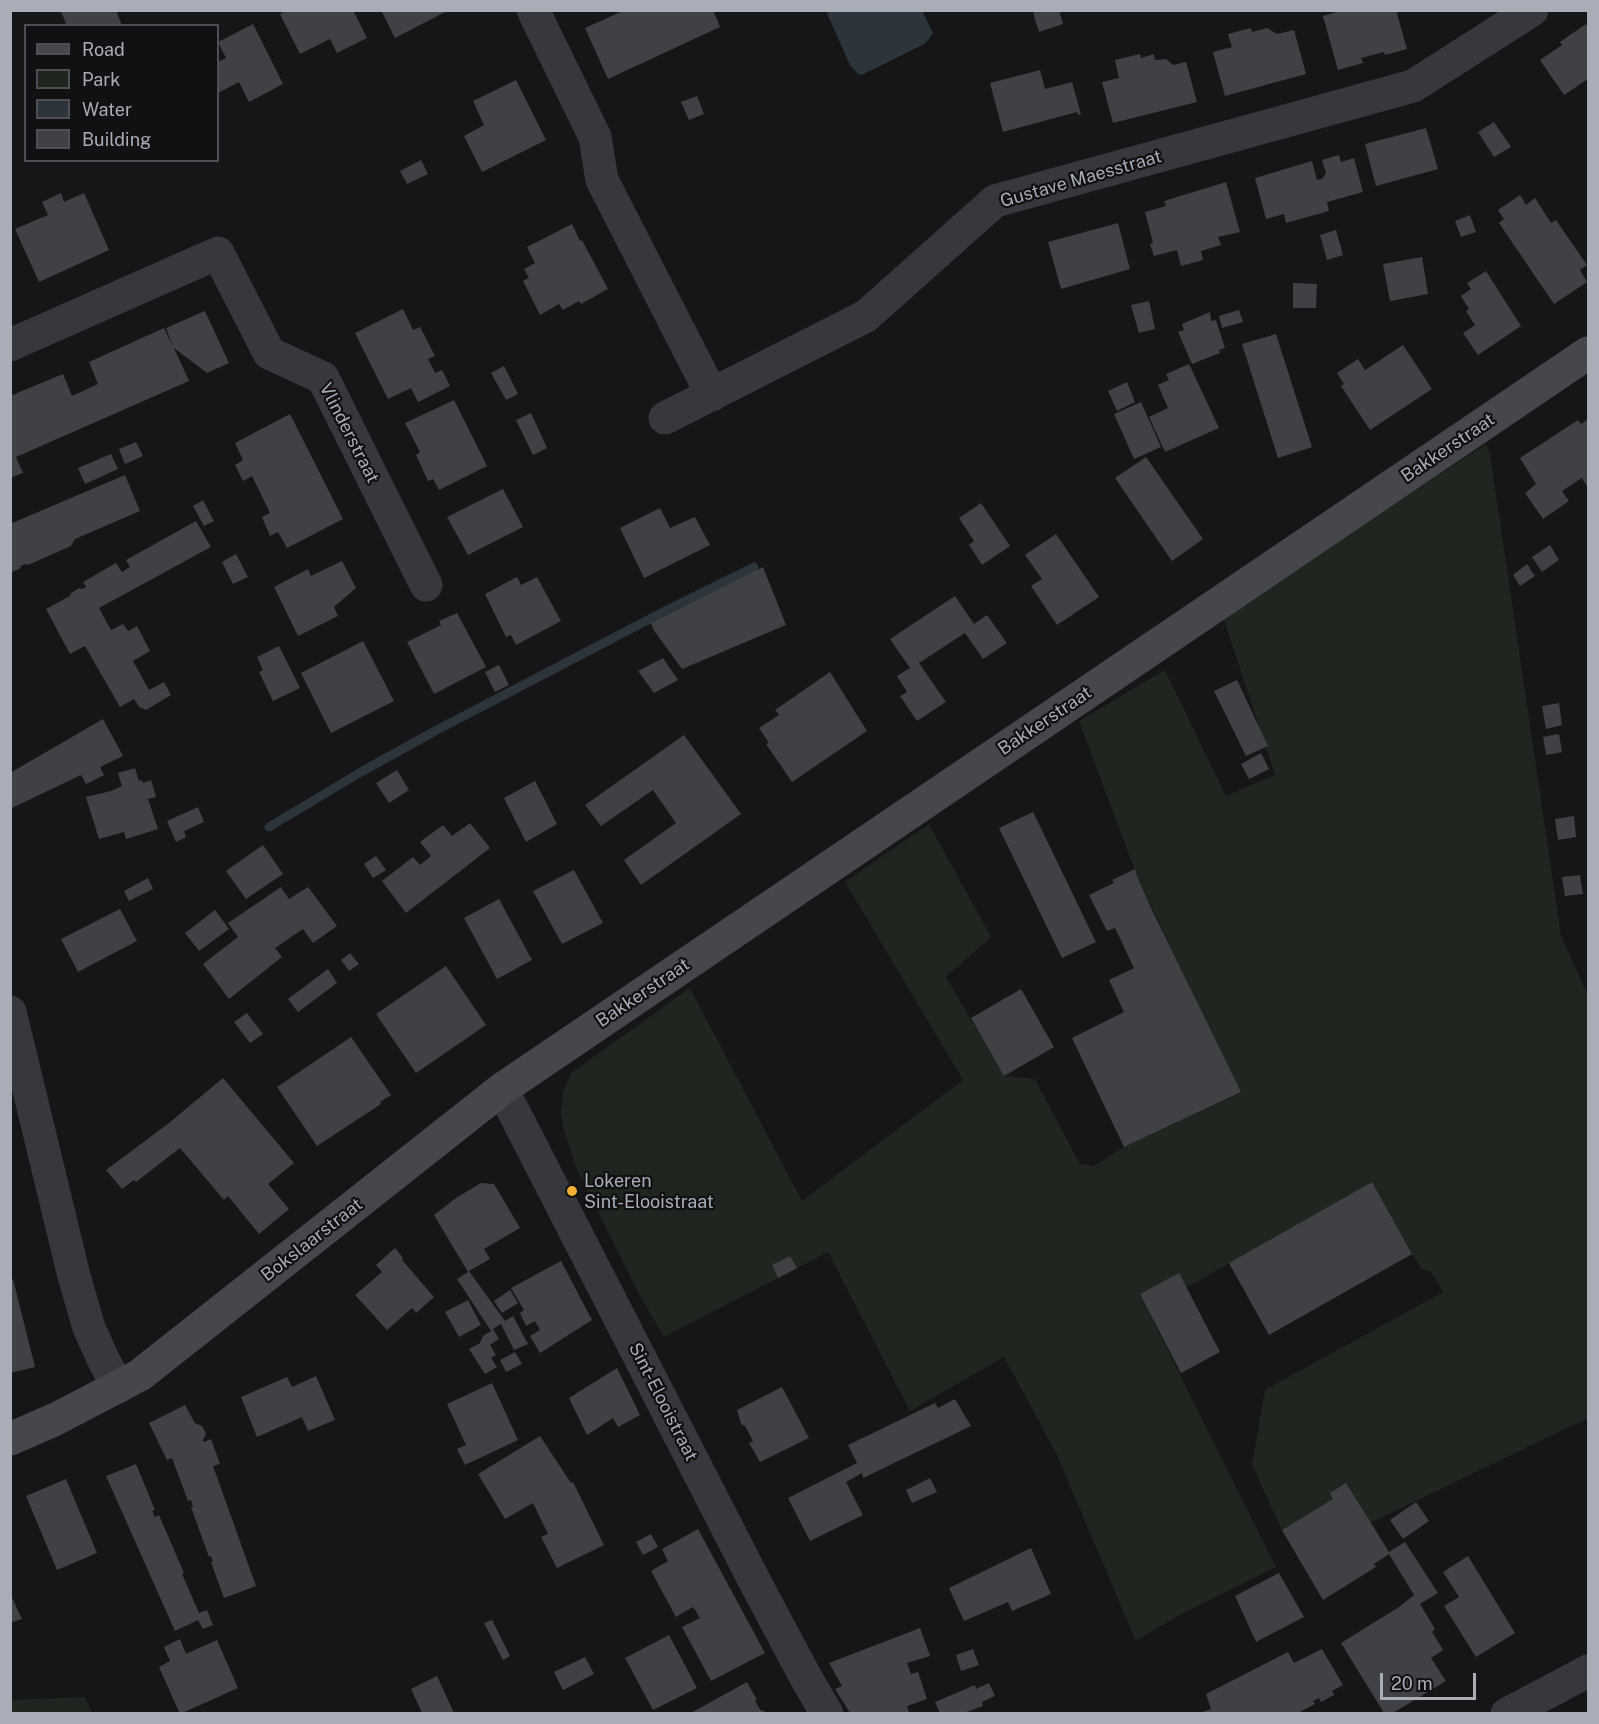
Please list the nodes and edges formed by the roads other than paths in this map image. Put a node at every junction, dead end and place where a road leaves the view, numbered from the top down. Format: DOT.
graph roads {
  1 [pos="533,10"];
  2 [pos="1532,10"];
  3 [pos="10,345"];
  4 [pos="1588,352"];
  5 [pos="712,395"];
  6 [pos="665,418"];
  7 [pos="426,585"];
  8 [pos="10,1012"];
  9 [pos="502,1089"];
  10 [pos="118,1387"];
  11 [pos="10,1439"];
  12 [pos="1588,1671"];
  13 [pos="827,1713"];
  14 [pos="1507,1713"];
  1 -- 5 [label="street"];
  2 -- 5 [label="street, Gustave Maesstraat"];
  3 -- 7 [label="street, Vlinderstraat"];
  4 -- 9 [label="street, Bakkerstraat"];
  5 -- 6 [label="street, Gustave Maesstraat"];
  8 -- 10 [label="street"];
  9 -- 10 [label="street, Bokslaarstraat"];
  9 -- 13 [label="street, Sint-Elooistraat"];
  10 -- 11 [label="street, Bokslaarstraat"];
  12 -- 14 [label="street"];
}
